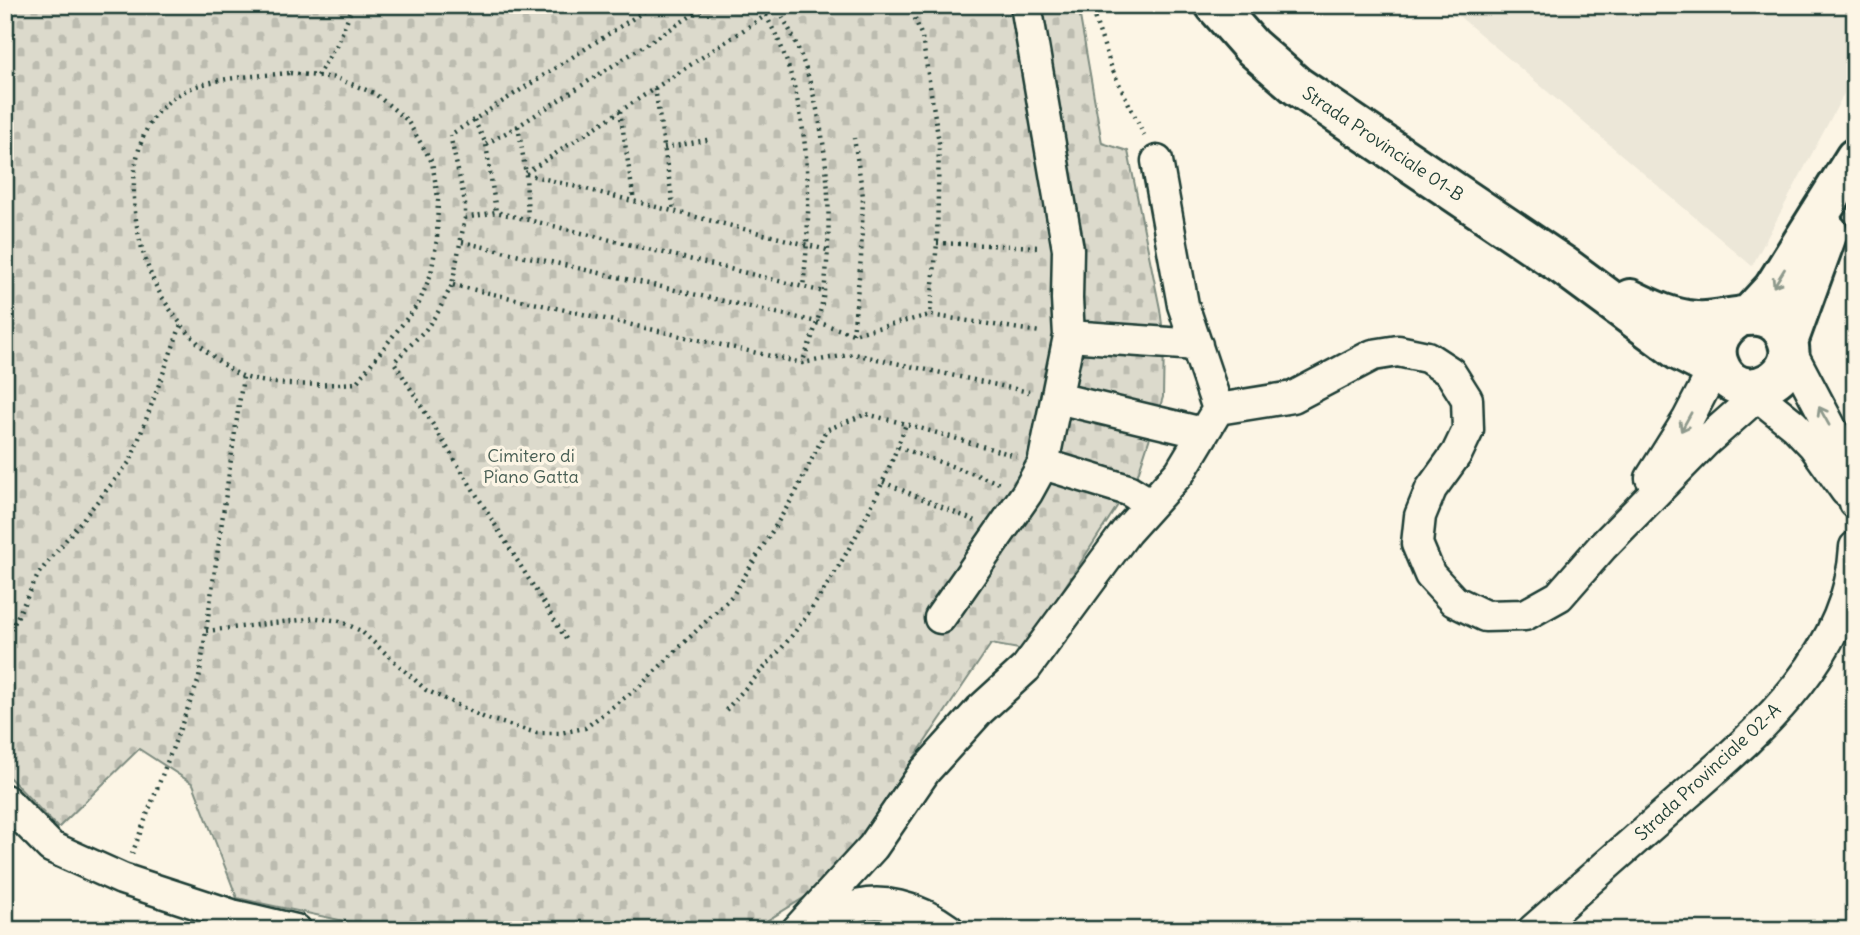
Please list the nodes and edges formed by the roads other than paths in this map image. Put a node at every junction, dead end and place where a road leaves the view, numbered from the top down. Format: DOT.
graph roads {
  1 [pos="1026,5"];
  2 [pos="1215,5"];
  3 [pos="1855,158"];
  4 [pos="1157,161"];
  5 [pos="1855,165"];
  6 [pos="1564,266"];
  7 [pos="1745,316"];
  8 [pos="1069,336"];
  9 [pos="1197,345"];
  10 [pos="1752,370"];
  11 [pos="1057,398"];
  12 [pos="1211,421"];
  13 [pos="1794,425"];
  14 [pos="1717,431"];
  15 [pos="1043,464"];
  16 [pos="1151,504"];
  17 [pos="1855,504"];
  18 [pos="1602,547"];
  19 [pos="1855,547"];
  20 [pos="940,618"];
  21 [pos="5,800"];
  22 [pos="296,930"];
  23 [pos="797,930"];
  24 [pos="816,930"];
  25 [pos="949,930"];
  26 [pos="1533,930"];
  1 -- 8 [label="street"];
  2 -- 6 [label="main road, Strada Provinciale 01-B"];
  3 -- 7 [label="main road, one-way"];
  4 -- 9 [label="street"];
  5 -- 10 [label="main road"];
  6 -- 7 [label="main road"];
  6 -- 10 [label="main road"];
  7 -- 10 [label="main road"];
  7 -- 10 [label="main road"];
  8 -- 9 [label="street"];
  8 -- 11 [label="street"];
  9 -- 12 [label="street"];
  10 -- 13 [label="street"];
  10 -- 14 [label="street"];
  17 -- 10 [label="street, one-way"];
  10 -- 18 [label="street, one-way"];
  11 -- 12 [label="street"];
  11 -- 15 [label="street"];
  12 -- 16 [label="street"];
  12 -- 18 [label="street"];
  13 -- 14 [label="street"];
  13 -- 17 [label="street"];
  14 -- 18 [label="street"];
  15 -- 16 [label="street"];
  15 -- 20 [label="street"];
  16 -- 23 [label="street"];
  19 -- 26 [label="street, Strada Provinciale 02-A"];
  21 -- 22 [label="street"];
  24 -- 25 [label="street"];
}
